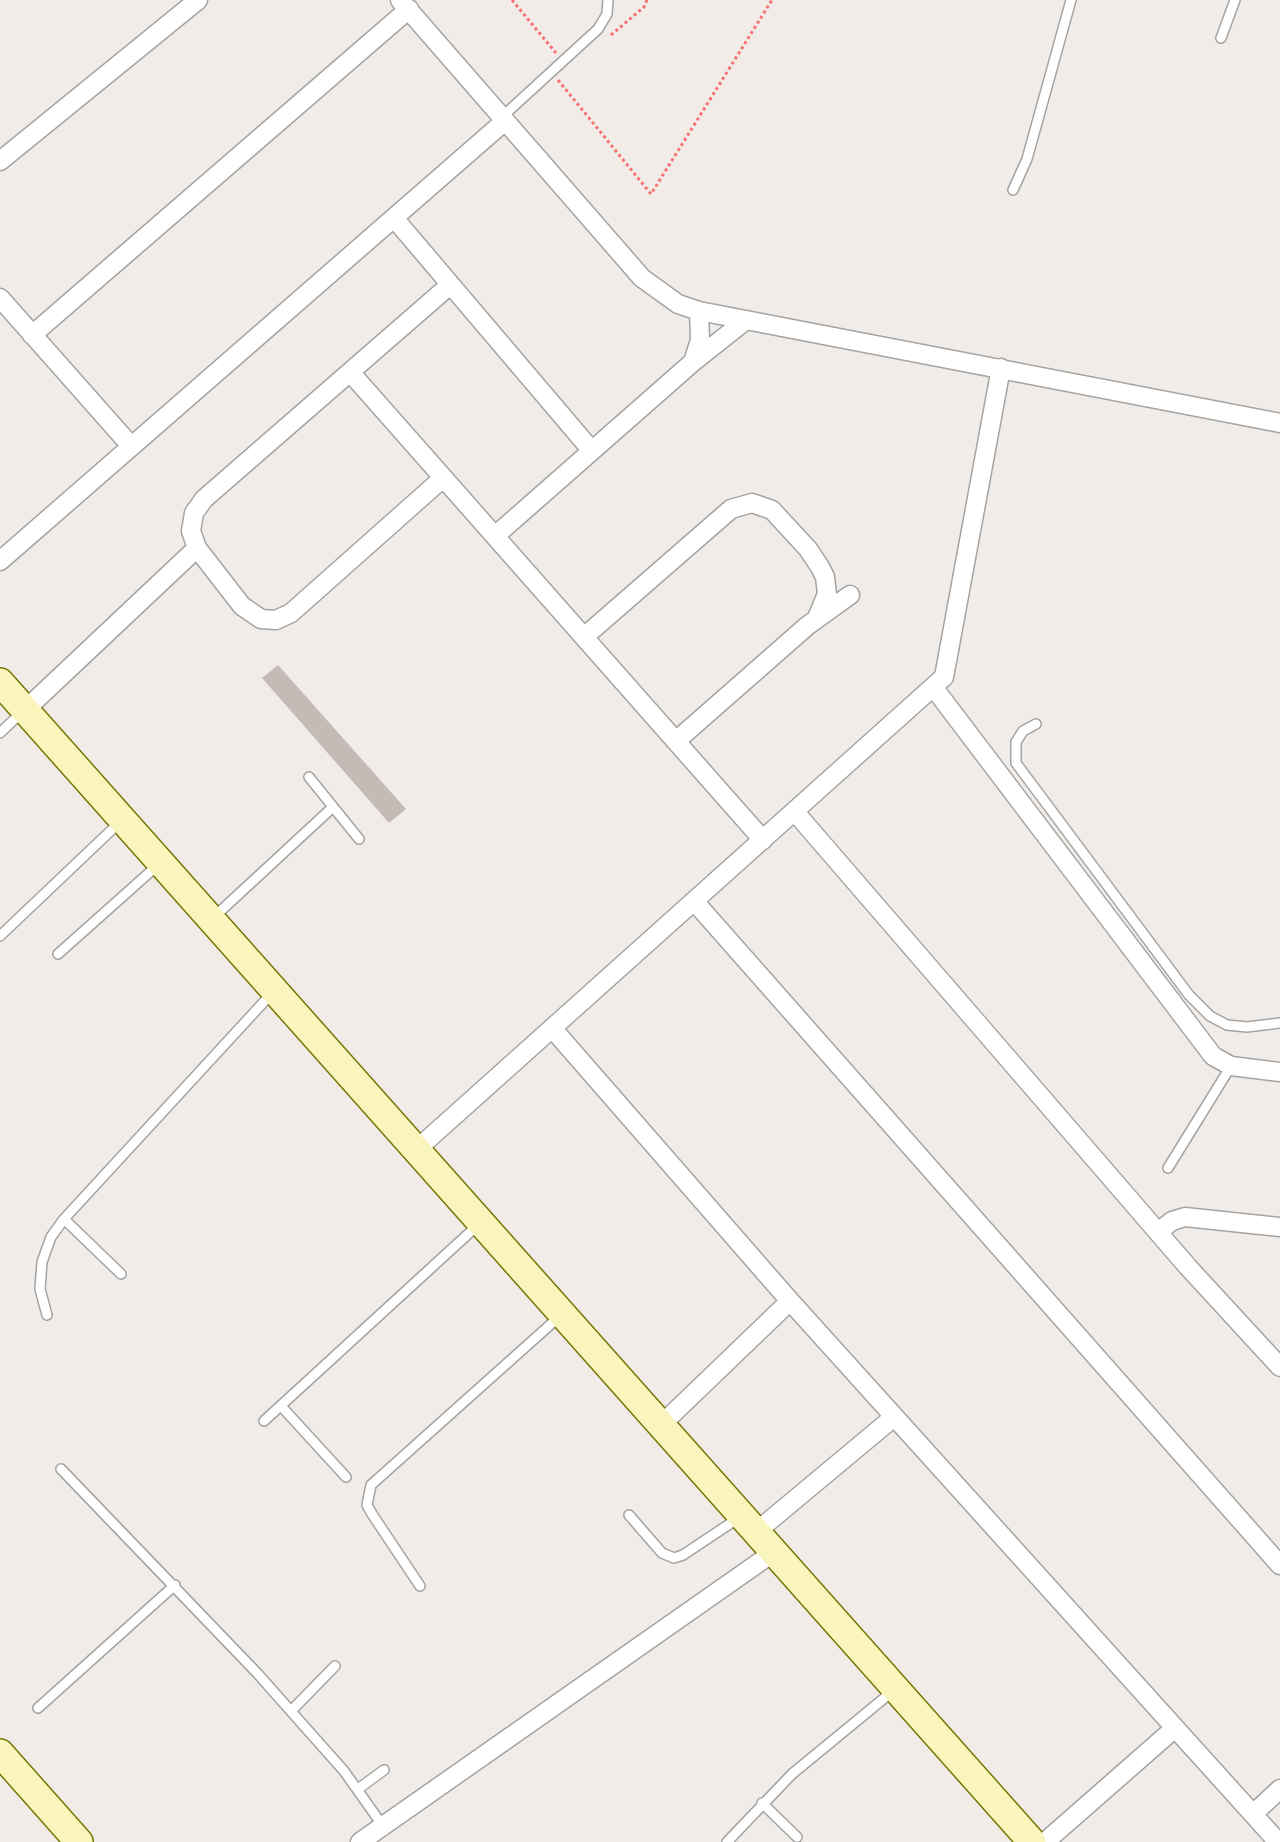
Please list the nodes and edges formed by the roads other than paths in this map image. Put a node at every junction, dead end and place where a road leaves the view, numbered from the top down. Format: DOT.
graph roads {
  1 [pos="198,0"];
  2 [pos="608,0"];
  3 [pos="1071,0"];
  4 [pos="1235,0"];
  5 [pos="405,5"];
  6 [pos="1221,38"];
  7 [pos="504,119"];
  8 [pos="0,161"];
  9 [pos="1013,190"];
  10 [pos="394,218"];
  11 [pos="450,285"];
  12 [pos="0,298"];
  13 [pos="699,311"];
  14 [pos="746,320"];
  15 [pos="33,335"];
  16 [pos="693,362"];
  17 [pos="1001,368"];
  18 [pos="350,372"];
  19 [pos="1280,423"];
  20 [pos="131,446"];
  21 [pos="592,451"];
  22 [pos="443,478"];
  23 [pos="495,536"];
  24 [pos="197,548"];
  25 [pos="0,561"];
  26 [pos="850,595"];
  27 [pos="818,618"];
  28 [pos="584,637"];
  29 [pos="0,682"];
  30 [pos="934,688"];
  31 [pos="24,711"];
  32 [pos="1036,724"];
  33 [pos="0,733"];
  34 [pos="676,741"];
  35 [pos="309,777"];
  36 [pos="333,807"];
  37 [pos="795,812"];
  38 [pos="123,819"];
  39 [pos="358,839"];
  40 [pos="763,840"];
  41 [pos="161,862"];
  42 [pos="694,902"];
  43 [pos="212,919"];
  44 [pos="0,936"];
  45 [pos="58,954"];
  46 [pos="275,990"];
  47 [pos="1280,1023"];
  48 [pos="552,1028"];
  49 [pos="1231,1066"];
  50 [pos="1280,1072"];
  51 [pos="416,1150"];
  52 [pos="1168,1168"];
  53 [pos="64,1219"];
  54 [pos="481,1223"];
  55 [pos="1280,1227"];
  56 [pos="1158,1232"];
  57 [pos="121,1274"];
  58 [pos="790,1301"];
  59 [pos="562,1314"];
  60 [pos="47,1315"];
  61 [pos="1280,1367"];
  62 [pos="281,1406"];
  63 [pos="894,1417"];
  64 [pos="264,1421"];
  65 [pos="661,1425"];
  66 [pos="62,1469"];
  67 [pos="346,1477"];
  68 [pos="629,1515"];
  69 [pos="749,1524"];
  70 [pos="774,1552"];
  71 [pos="1280,1565"];
  72 [pos="175,1585"];
  73 [pos="420,1586"];
  74 [pos="335,1666"];
  75 [pos="895,1690"];
  76 [pos="38,1708"];
  77 [pos="291,1711"];
  78 [pos="1175,1728"];
  79 [pos="0,1753"];
  80 [pos="384,1770"];
  81 [pos="358,1789"];
  82 [pos="1280,1789"];
  83 [pos="762,1803"];
  84 [pos="1253,1814"];
  85 [pos="383,1826"];
  86 [pos="797,1837"];
  87 [pos="79,1842"];
  88 [pos="360,1842"];
  89 [pos="727,1842"];
  90 [pos="1032,1842"];
  91 [pos="1045,1842"];
  92 [pos="1278,1842"];
  1 -- 8 [label="street"];
  2 -- 7 [label="lane"];
  3 -- 9 [label="lane"];
  4 -- 6 [label="lane"];
  5 -- 7 [label="street"];
  5 -- 15 [label="street"];
  7 -- 10 [label="street"];
  7 -- 13 [label="street"];
  10 -- 11 [label="street"];
  10 -- 20 [label="street"];
  11 -- 18 [label="street"];
  11 -- 21 [label="street"];
  12 -- 15 [label="street"];
  13 -- 14 [label="street"];
  13 -- 16 [label="street"];
  14 -- 16 [label="street"];
  14 -- 17 [label="street"];
  15 -- 20 [label="street"];
  16 -- 21 [label="street"];
  17 -- 19 [label="street"];
  17 -- 30 [label="street"];
  18 -- 22 [label="street"];
  18 -- 24 [label="street"];
  20 -- 25 [label="street"];
  21 -- 23 [label="street"];
  22 -- 23 [label="street"];
  22 -- 24 [label="street"];
  23 -- 28 [label="street"];
  24 -- 31 [label="street"];
  26 -- 27 [label="street"];
  27 -- 28 [label="street"];
  27 -- 34 [label="street"];
  28 -- 34 [label="street"];
  29 -- 31 [label="main road"];
  30 -- 37 [label="street"];
  30 -- 49 [label="street"];
  31 -- 33 [label="lane"];
  31 -- 38 [label="main road"];
  32 -- 47 [label="lane"];
  34 -- 40 [label="street"];
  35 -- 36 [label="lane"];
  36 -- 39 [label="lane"];
  36 -- 43 [label="lane"];
  37 -- 40 [label="street"];
  37 -- 56 [label="street"];
  38 -- 41 [label="main road"];
  38 -- 44 [label="lane"];
  40 -- 42 [label="street"];
  41 -- 43 [label="main road"];
  41 -- 45 [label="lane"];
  42 -- 48 [label="street"];
  42 -- 71 [label="street"];
  43 -- 46 [label="main road"];
  46 -- 51 [label="main road"];
  46 -- 53 [label="lane"];
  48 -- 51 [label="street"];
  48 -- 58 [label="street"];
  49 -- 50 [label="street"];
  49 -- 52 [label="lane"];
  51 -- 54 [label="main road"];
  53 -- 57 [label="lane"];
  53 -- 60 [label="lane"];
  54 -- 59 [label="main road"];
  54 -- 62 [label="lane"];
  55 -- 56 [label="street"];
  56 -- 61 [label="street"];
  58 -- 63 [label="street"];
  58 -- 65 [label="street"];
  59 -- 65 [label="main road"];
  59 -- 73 [label="lane"];
  62 -- 64 [label="lane"];
  62 -- 67 [label="lane"];
  63 -- 69 [label="street"];
  63 -- 78 [label="street"];
  65 -- 69 [label="main road"];
  66 -- 72 [label="lane"];
  68 -- 69 [label="lane"];
  69 -- 70 [label="main road"];
  70 -- 75 [label="main road"];
  70 -- 85 [label="street"];
  72 -- 76 [label="lane"];
  72 -- 77 [label="lane"];
  74 -- 77 [label="lane"];
  75 -- 83 [label="lane"];
  75 -- 90 [label="main road"];
  77 -- 81 [label="lane"];
  78 -- 84 [label="street"];
  78 -- 91 [label="street"];
  79 -- 87 [label="main road"];
  80 -- 81 [label="lane"];
  81 -- 85 [label="lane"];
  82 -- 84 [label="street"];
  83 -- 86 [label="lane"];
  83 -- 89 [label="lane"];
  84 -- 92 [label="street"];
  85 -- 88 [label="street"];
}
